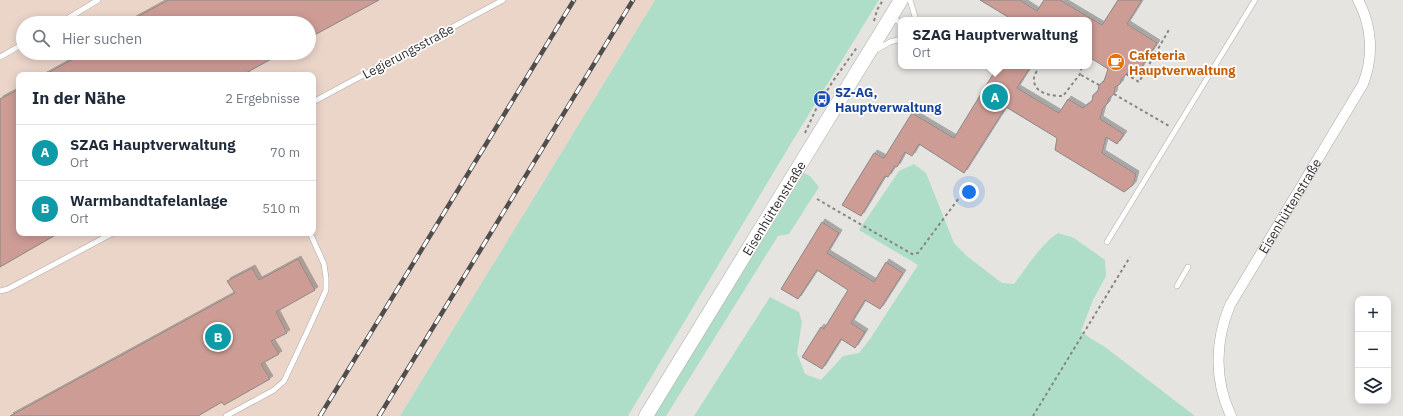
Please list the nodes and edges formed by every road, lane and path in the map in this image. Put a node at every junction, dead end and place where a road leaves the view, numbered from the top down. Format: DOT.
graph roads {
  1 [pos="98,0"];
  2 [pos="503,0"];
  3 [pos="901,0"];
  4 [pos="910,0"];
  5 [pos="1255,0"];
  6 [pos="1358,0"];
  7 [pos="72,16"];
  8 [pos="915,17"];
  9 [pos="896,20"];
  10 [pos="1170,28"];
  11 [pos="898,40"];
  12 [pos="16,48"];
  13 [pos="868,54"];
  14 [pos="0,57"];
  15 [pos="1038,69"];
  16 [pos="1081,69"];
  17 [pos="1080,74"];
  18 [pos="1126,74"];
  19 [pos="1099,85"];
  20 [pos="1114,94"];
  21 [pos="316,100"];
  22 [pos="1176,130"];
  23 [pos="959,198"];
  24 [pos="817,199"];
  25 [pos="107,236"];
  26 [pos="311,236"];
  27 [pos="1107,242"];
  28 [pos="1130,257"];
  29 [pos="1188,267"];
  30 [pos="1177,286"];
  31 [pos="0,292"];
  32 [pos="226,416"];
  33 [pos="646,416"];
  34 [pos="1033,416"];
  35 [pos="1231,416"];
  1 -- 7 [label="lane"];
  2 -- 21 [label="lane, Legierungsstraße"];
  3 -- 9 [label="street, Eisenhüttenstraße"];
  4 -- 8 [label="lane"];
  5 -- 22 [label="lane"];
  6 -- 35 [label="street, Eisenhüttenstraße"];
  9 -- 13 [label="street, Eisenhüttenstraße"];
  10 -- 18 [label="path"];
  11 -- 13 [label="lane"];
  12 -- 14 [label="lane"];
  13 -- 33 [label="street, Eisenhüttenstraße"];
  15 -- 17 [label="path"];
  16 -- 17 [label="path"];
  17 -- 19 [label="path"];
  20 -- 22 [label="path"];
  22 -- 27 [label="lane"];
  23 -- 24 [label="path"];
  25 -- 31 [label="lane"];
  26 -- 32 [label="lane"];
  28 -- 34 [label="path"];
  29 -- 30 [label="lane"];
}
